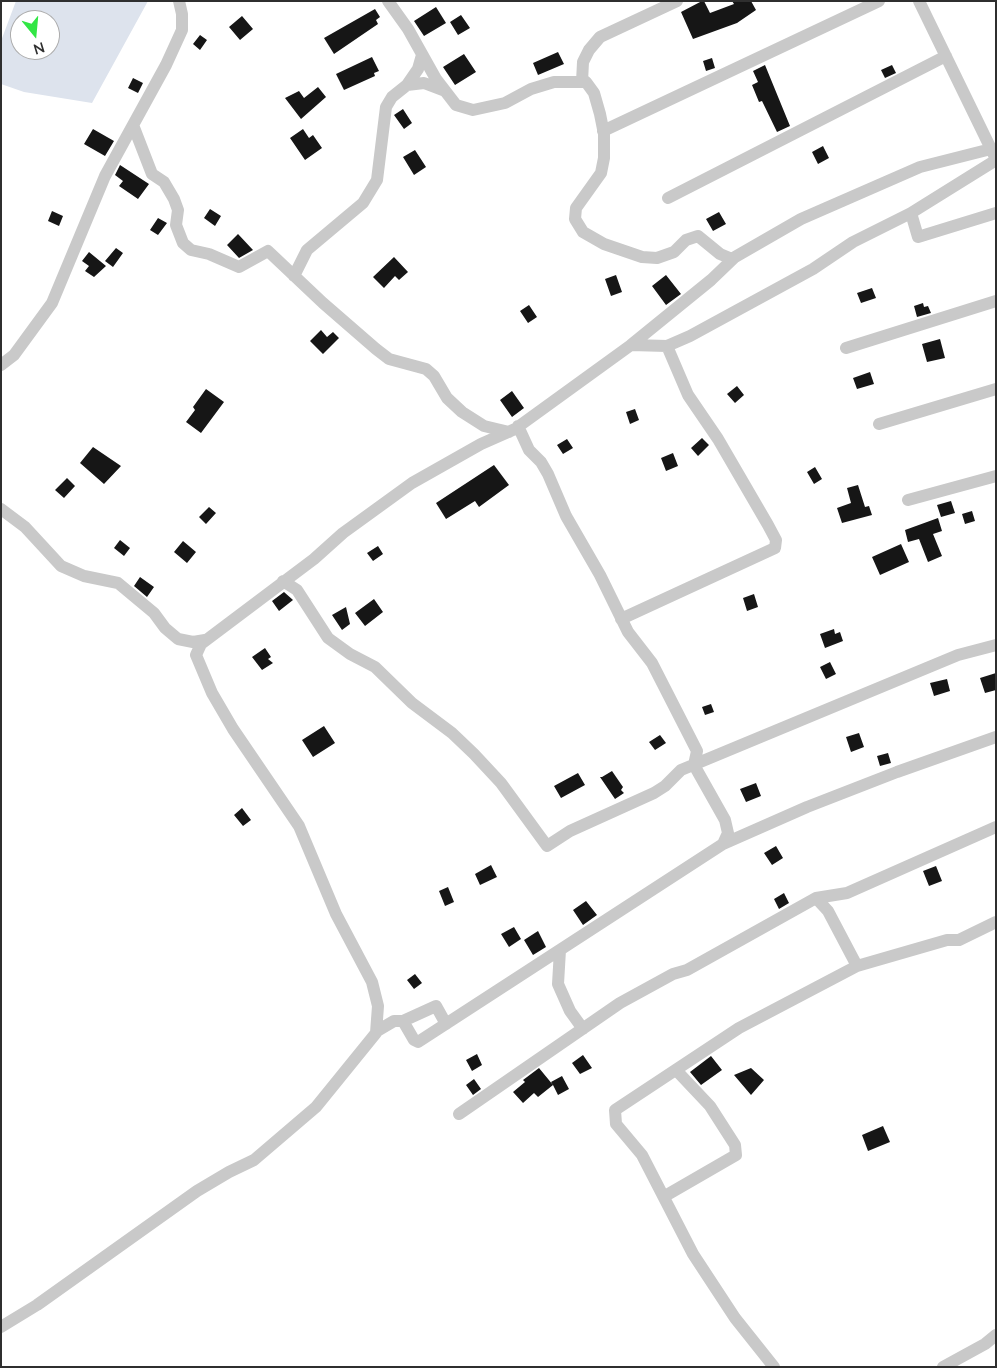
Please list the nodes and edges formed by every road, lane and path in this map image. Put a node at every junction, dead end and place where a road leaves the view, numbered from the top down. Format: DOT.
graph roads {
  1 [pos="179,1"];
  2 [pos="388,1"];
  3 [pos="677,1"];
  4 [pos="879,1"];
  5 [pos="919,1"];
  6 [pos="422,55"];
  7 [pos="946,56"];
  8 [pos="582,82"];
  9 [pos="407,85"];
  10 [pos="445,91"];
  11 [pos="133,125"];
  12 [pos="603,131"];
  13 [pos="994,156"];
  14 [pos="668,198"];
  15 [pos="911,213"];
  16 [pos="996,213"];
  17 [pos="732,259"];
  18 [pos="294,276"];
  19 [pos="996,301"];
  20 [pos="631,345"];
  21 [pos="667,346"];
  22 [pos="846,348"];
  23 [pos="1,365"];
  24 [pos="996,389"];
  25 [pos="879,424"];
  26 [pos="514,429"];
  27 [pos="996,476"];
  28 [pos="908,500"];
  29 [pos="1,508"];
  30 [pos="283,581"];
  31 [pos="621,619"];
  32 [pos="205,640"];
  33 [pos="996,645"];
  34 [pos="996,737"];
  35 [pos="698,750"];
  36 [pos="711,758"];
  37 [pos="694,764"];
  38 [pos="996,827"];
  39 [pos="723,844"];
  40 [pos="816,898"];
  41 [pos="996,922"];
  42 [pos="560,950"];
  43 [pos="857,966"];
  44 [pos="404,1021"];
  45 [pos="446,1024"];
  46 [pos="583,1029"];
  47 [pos="377,1031"];
  48 [pos="676,1070"];
  49 [pos="459,1114"];
  50 [pos="664,1196"];
  51 [pos="1,1327"];
  52 [pos="996,1335"];
  53 [pos="774,1367"];
  54 [pos="943,1367"];
  1 -- 11 [label="street"];
  2 -- 6 [label="street"];
  3 -- 8 [label="street"];
  4 -- 12 [label="street"];
  5 -- 7 [label="street"];
  6 -- 9 [label="street"];
  6 -- 10 [label="street"];
  7 -- 13 [label="street"];
  7 -- 14 [label="street"];
  8 -- 10 [label="street"];
  8 -- 12 [label="street"];
  9 -- 10 [label="street"];
  9 -- 18 [label="street"];
  11 -- 18 [label="street"];
  11 -- 23 [label="street"];
  12 -- 17 [label="street"];
  13 -- 15 [label="street"];
  13 -- 17 [label="street"];
  15 -- 16 [label="street"];
  15 -- 21 [label="street"];
  17 -- 20 [label="street"];
  18 -- 26 [label="street"];
  19 -- 22 [label="street"];
  20 -- 21 [label="street"];
  20 -- 26 [label="street"];
  21 -- 31 [label="street"];
  24 -- 25 [label="street"];
  26 -- 30 [label="street"];
  26 -- 31 [label="street"];
  27 -- 28 [label="street"];
  29 -- 32 [label="street"];
  30 -- 32 [label="street"];
  30 -- 37 [label="street"];
  31 -- 35 [label="street"];
  32 -- 47 [label="street"];
  33 -- 36 [label="street"];
  34 -- 39 [label="street"];
  35 -- 36 [label="street"];
  35 -- 37 [label="street"];
  36 -- 37 [label="street"];
  37 -- 39 [label="street"];
  38 -- 40 [label="street"];
  39 -- 42 [label="street"];
  40 -- 43 [label="street"];
  40 -- 46 [label="street"];
  41 -- 43 [label="street"];
  42 -- 45 [label="street"];
  42 -- 46 [label="street"];
  43 -- 48 [label="street"];
  44 -- 45 [label="street"];
  44 -- 45 [label="street"];
  44 -- 47 [label="street"];
  46 -- 49 [label="street"];
  47 -- 51 [label="street"];
  48 -- 50 [label="street"];
  48 -- 50 [label="street"];
  50 -- 53 [label="street"];
  52 -- 54 [label="street"];
}
